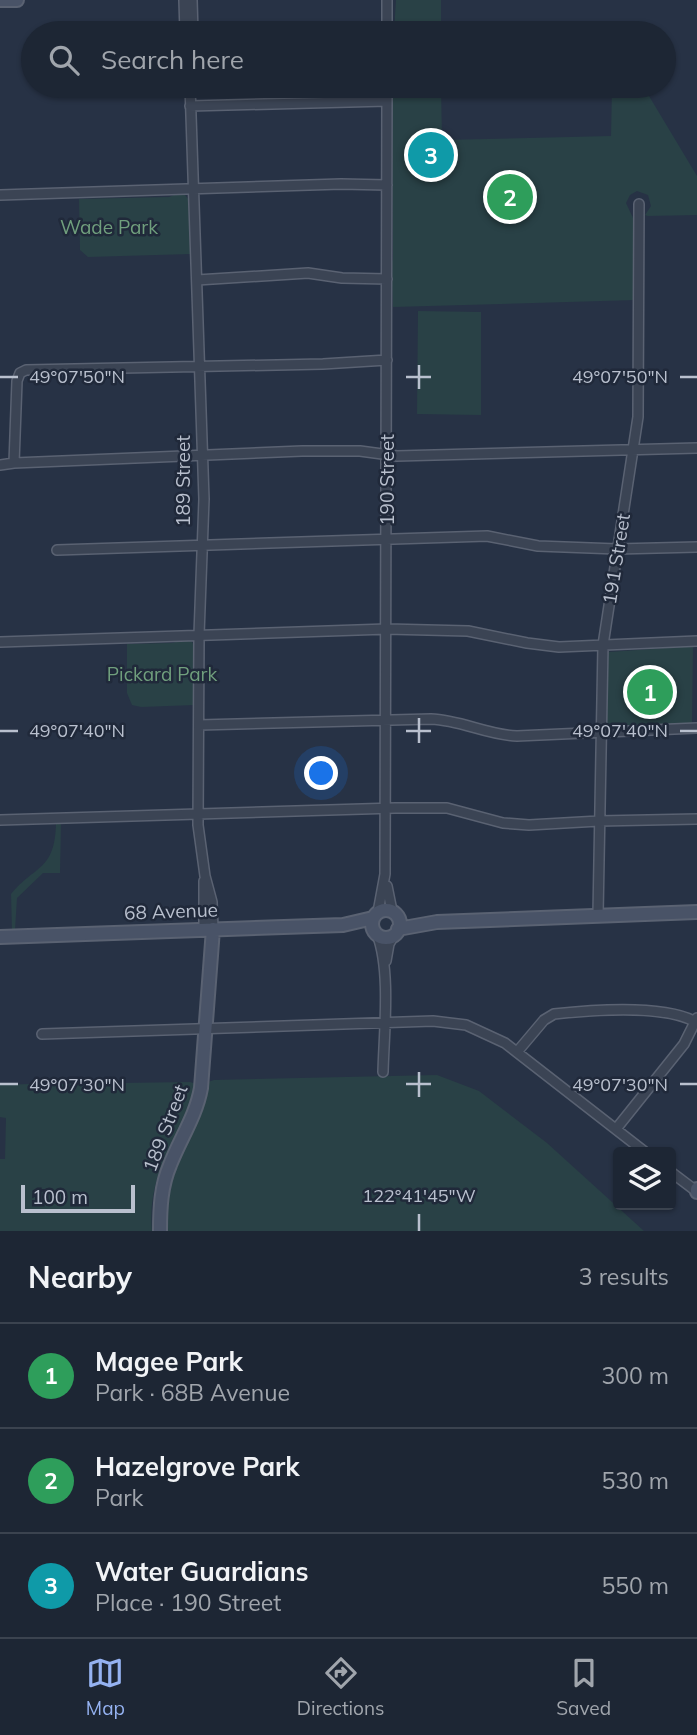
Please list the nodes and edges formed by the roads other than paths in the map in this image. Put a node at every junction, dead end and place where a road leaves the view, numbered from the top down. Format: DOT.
graph roads {
  1 [pos="0,0"];
  2 [pos="17,0"];
  3 [pos="184,0"];
  4 [pos="192,0"];
  5 [pos="387,0"];
  6 [pos="185,21"];
  7 [pos="192,21"];
  8 [pos="387,21"];
  9 [pos="190,98"];
  10 [pos="387,101"];
  11 [pos="190,106"];
  12 [pos="387,185"];
  13 [pos="193,190"];
  14 [pos="0,195"];
  15 [pos="639,204"];
  16 [pos="387,279"];
  17 [pos="197,280"];
  18 [pos="387,360"];
  19 [pos="201,366"];
  20 [pos="697,448"];
  21 [pos="633,450"];
  22 [pos="203,455"];
  23 [pos="387,455"];
  24 [pos="14,463"];
  25 [pos="0,465"];
  26 [pos="387,540"];
  27 [pos="202,546"];
  28 [pos="697,547"];
  29 [pos="617,549"];
  30 [pos="57,550"];
  31 [pos="387,629"];
  32 [pos="199,635"];
  33 [pos="697,641"];
  34 [pos="0,642"];
  35 [pos="603,645"];
  36 [pos="386,719"];
  37 [pos="199,725"];
  38 [pos="697,728"];
  39 [pos="600,734"];
  40 [pos="386,808"];
  41 [pos="198,814"];
  42 [pos="697,819"];
  43 [pos="0,820"];
  44 [pos="598,821"];
  45 [pos="697,912"];
  46 [pos="598,915"];
  47 [pos="385,923"];
  48 [pos="208,929"];
  49 [pos="0,937"];
  50 [pos="384,974"];
  51 [pos="695,1019"];
  52 [pos="384,1023"];
  53 [pos="205,1028"];
  54 [pos="42,1034"];
  55 [pos="517,1052"];
  56 [pos="383,1072"];
  57 [pos="616,1129"];
  58 [pos="639,1147"];
  59 [pos="676,1176"];
  60 [pos="697,1191"];
  61 [pos="160,1231"];
  1 -- 2 [label="street"];
  3 -- 6 [label="street"];
  4 -- 7 [label="street"];
  5 -- 8 [label="street"];
  9 -- 11 [label="street, 189 Street"];
  10 -- 11 [label="street"];
  10 -- 12 [label="street, 190 Street"];
  11 -- 13 [label="street, 189 Street"];
  12 -- 13 [label="street"];
  12 -- 16 [label="street, 190 Street"];
  13 -- 14 [label="street"];
  13 -- 17 [label="street, 189 Street"];
  15 -- 21 [label="street, 191 Street"];
  16 -- 17 [label="street"];
  16 -- 18 [label="street, 190 Street"];
  17 -- 19 [label="street, 189 Street"];
  18 -- 19 [label="street"];
  18 -- 23 [label="street, 190 Street"];
  19 -- 22 [label="street, 189 Street"];
  19 -- 24 [label="street"];
  20 -- 21 [label="street"];
  21 -- 23 [label="street"];
  21 -- 29 [label="street, 191 Street"];
  22 -- 23 [label="street"];
  22 -- 24 [label="street"];
  22 -- 27 [label="street, 189 Street"];
  23 -- 26 [label="street, 190 Street"];
  24 -- 25 [label="street"];
  26 -- 27 [label="street"];
  26 -- 29 [label="street"];
  26 -- 31 [label="street, 190 Street"];
  27 -- 30 [label="street"];
  27 -- 32 [label="street, 189 Street"];
  28 -- 29 [label="street"];
  29 -- 35 [label="street, 191 Street"];
  31 -- 32 [label="street"];
  31 -- 35 [label="street"];
  31 -- 36 [label="street, 190 Street"];
  32 -- 34 [label="street"];
  32 -- 37 [label="street, 189 Street"];
  33 -- 35 [label="street"];
  35 -- 39 [label="street, 191 Street"];
  36 -- 37 [label="street"];
  36 -- 39 [label="street"];
  36 -- 40 [label="street, 190 Street"];
  37 -- 41 [label="street, 189 Street"];
  38 -- 39 [label="street"];
  39 -- 44 [label="street, 191 Street"];
  40 -- 41 [label="street"];
  40 -- 44 [label="street"];
  40 -- 47 [label="street, 190 Street"];
  41 -- 43 [label="street"];
  41 -- 48 [label="street, 189 Street"];
  42 -- 44 [label="street"];
  44 -- 46 [label="street, 191 Street"];
  45 -- 46 [label="street, 68 Avenue"];
  46 -- 47 [label="street, 68 Avenue"];
  47 -- 48 [label="street, 68 Avenue"];
  47 -- 50 [label="street, 190 Street"];
  47 -- 50 [label="street, 190 Street"];
  48 -- 49 [label="street, 68 Avenue"];
  48 -- 53 [label="street, 189 Street"];
  50 -- 52 [label="street, 190 Street"];
  51 -- 55 [label="street"];
  51 -- 57 [label="street"];
  52 -- 53 [label="street"];
  52 -- 55 [label="street"];
  52 -- 56 [label="street, 190 Street"];
  53 -- 54 [label="street"];
  53 -- 61 [label="street, 189 Street"];
  55 -- 57 [label="street"];
  57 -- 58 [label="street"];
  59 -- 60 [label="street"];
}
